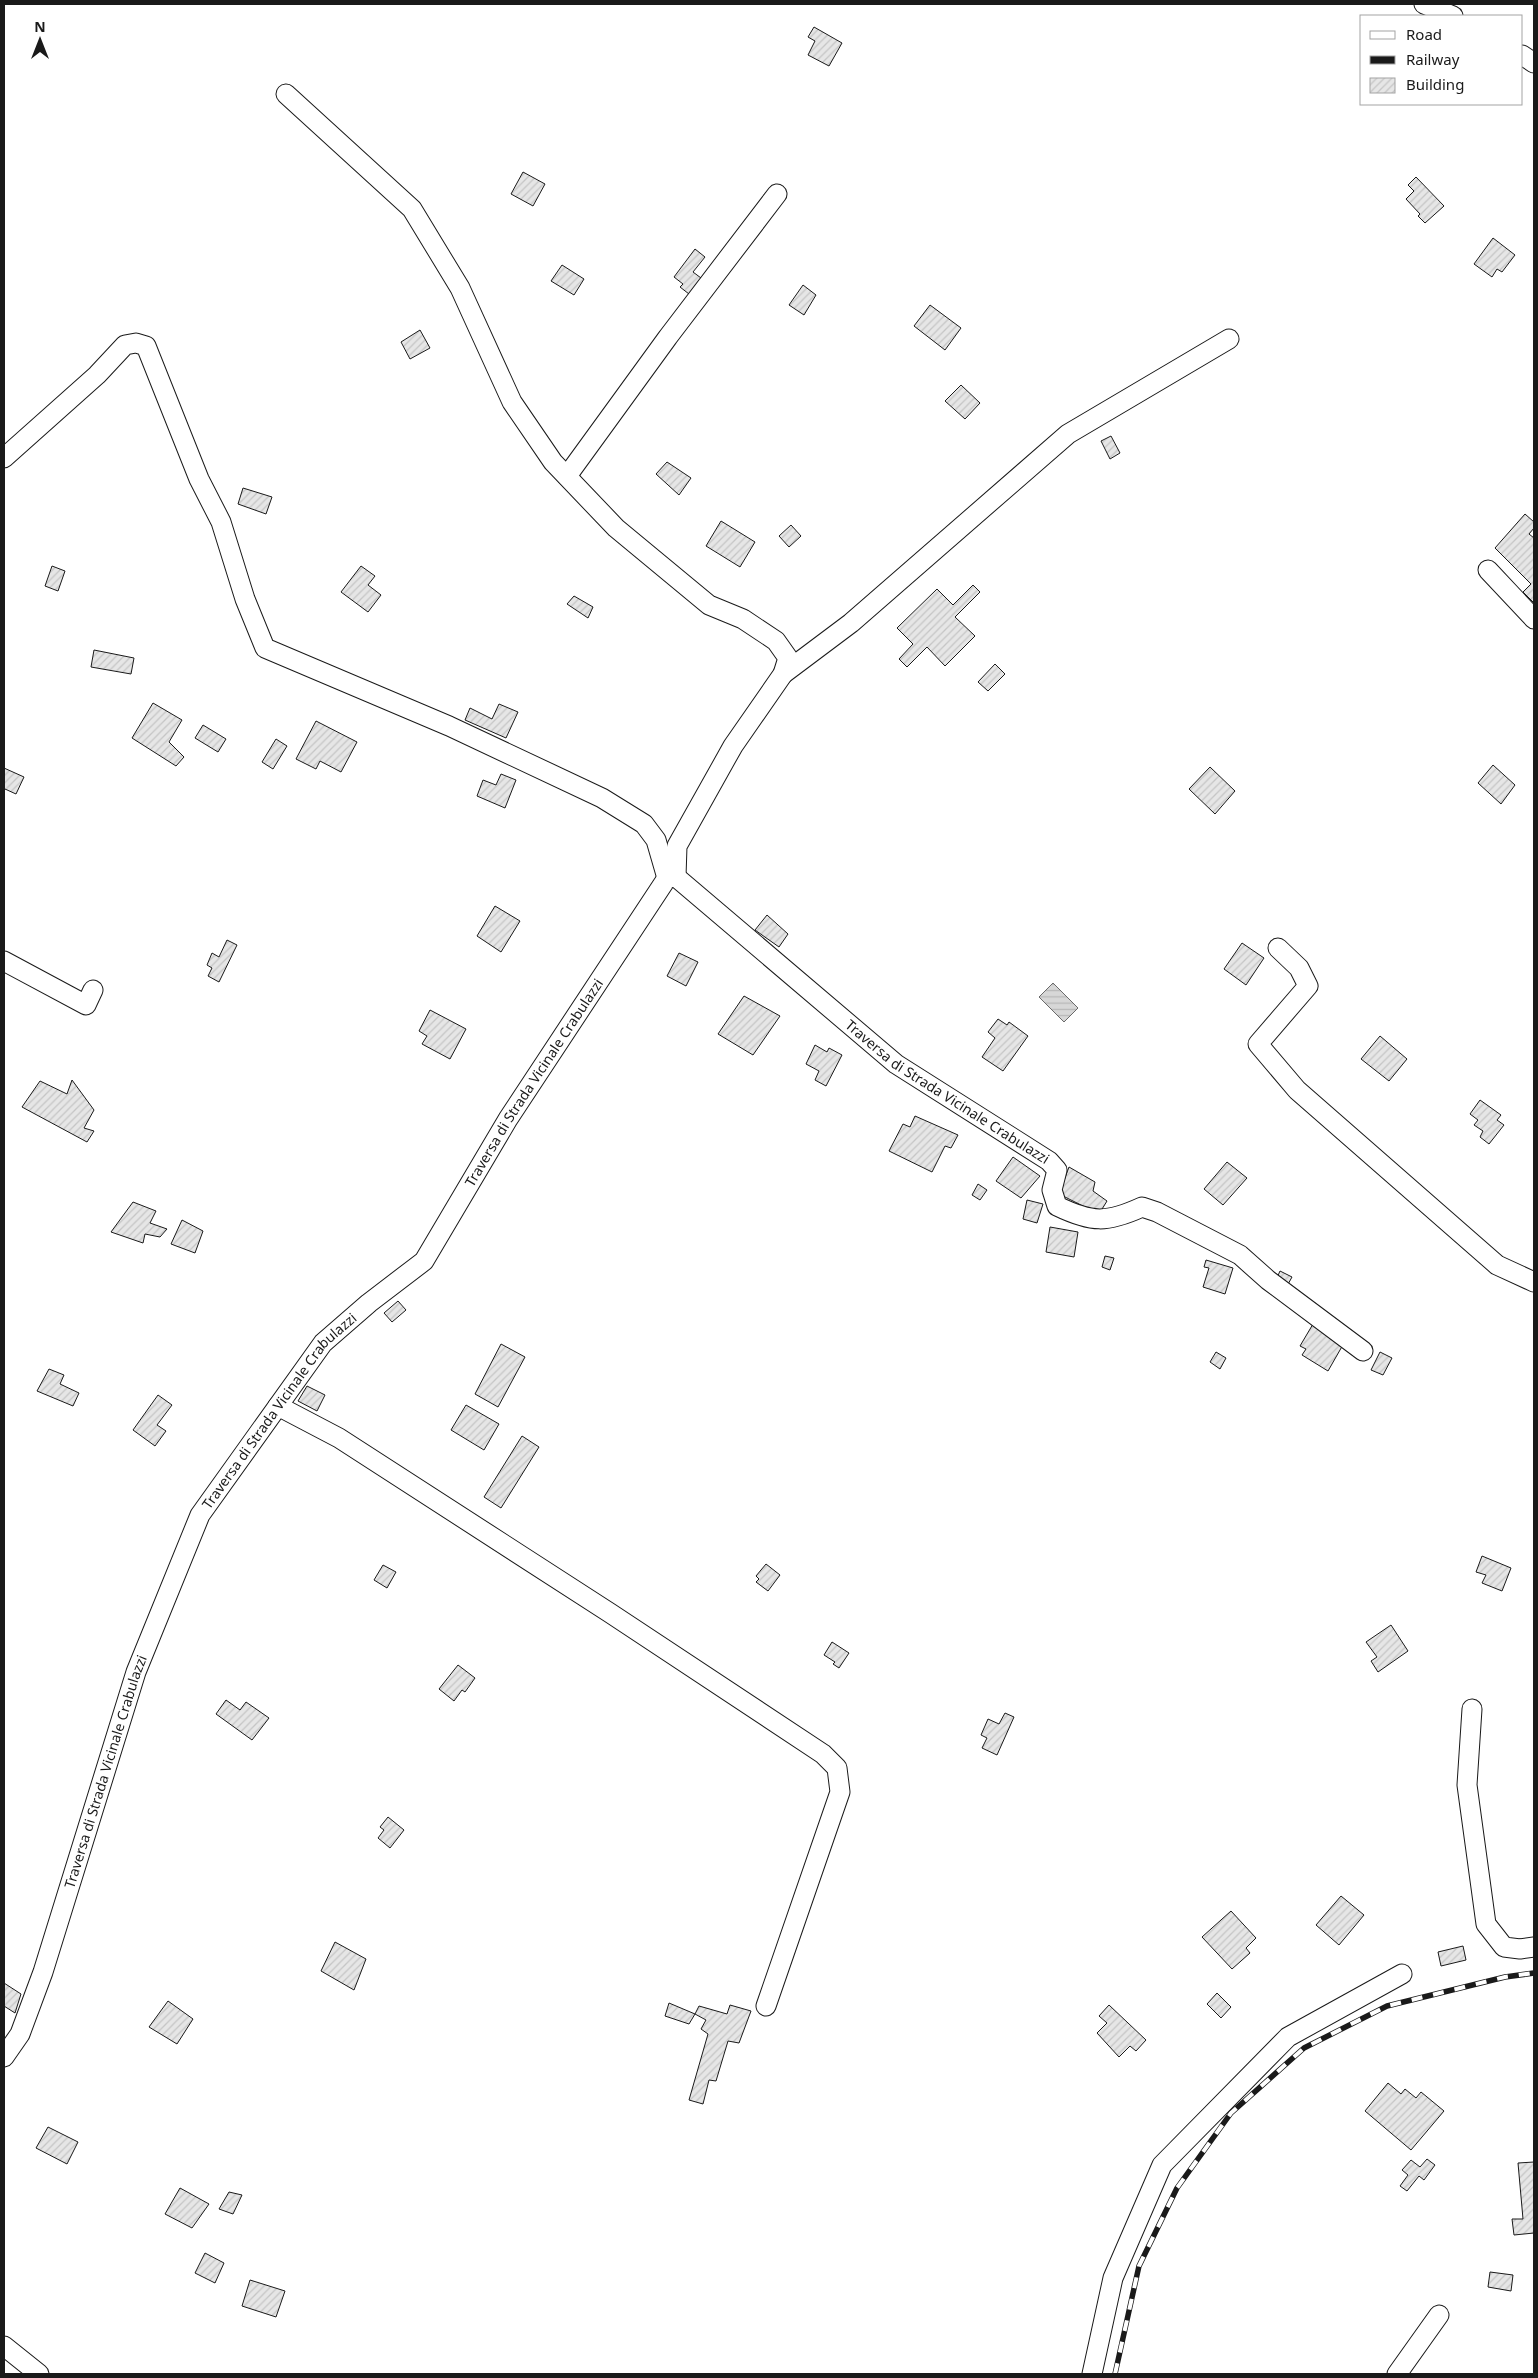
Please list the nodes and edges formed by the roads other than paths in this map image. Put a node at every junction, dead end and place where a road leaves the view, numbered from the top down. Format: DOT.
graph roads {
  1 [pos="1424,4"];
  2 [pos="1451,15"];
  3 [pos="1523,56"];
  4 [pos="1534,63"];
  5 [pos="286,94"];
  6 [pos="777,194"];
  7 [pos="1229,339"];
  8 [pos="4,458"];
  9 [pos="567,476"];
  10 [pos="1488,570"];
  11 [pos="1534,618"];
  12 [pos="783,674"];
  13 [pos="671,878"];
  14 [pos="1278,948"];
  15 [pos="4,962"];
  16 [pos="93,990"];
  17 [pos="1534,1282"];
  18 [pos="1363,1351"];
  19 [pos="278,1406"];
  20 [pos="1472,1709"];
  21 [pos="1534,1947"];
  22 [pos="1402,1974"];
  23 [pos="766,2006"];
  24 [pos="4,2057"];
  25 [pos="1439,2315"];
  26 [pos="4,2346"];
  27 [pos="39,2374"];
  28 [pos="1092,2374"];
  29 [pos="1397,2374"];
  1 -- 2 [label="street"];
  3 -- 4 [label="street"];
  5 -- 9 [label="street"];
  6 -- 9 [label="street"];
  7 -- 12 [label="street"];
  8 -- 13 [label="street"];
  9 -- 12 [label="street"];
  10 -- 11 [label="street"];
  12 -- 13 [label="street"];
  13 -- 18 [label="street, Traversa di Strada Vicinale Crabulazzi"];
  13 -- 19 [label="street, Traversa di Strada Vicinale Crabulazzi"];
  14 -- 17 [label="street"];
  15 -- 16 [label="street"];
  19 -- 23 [label="street"];
  19 -- 24 [label="street, Traversa di Strada Vicinale Crabulazzi"];
  20 -- 21 [label="street"];
  22 -- 28 [label="street"];
  25 -- 29 [label="street"];
  26 -- 27 [label="street"];
}
